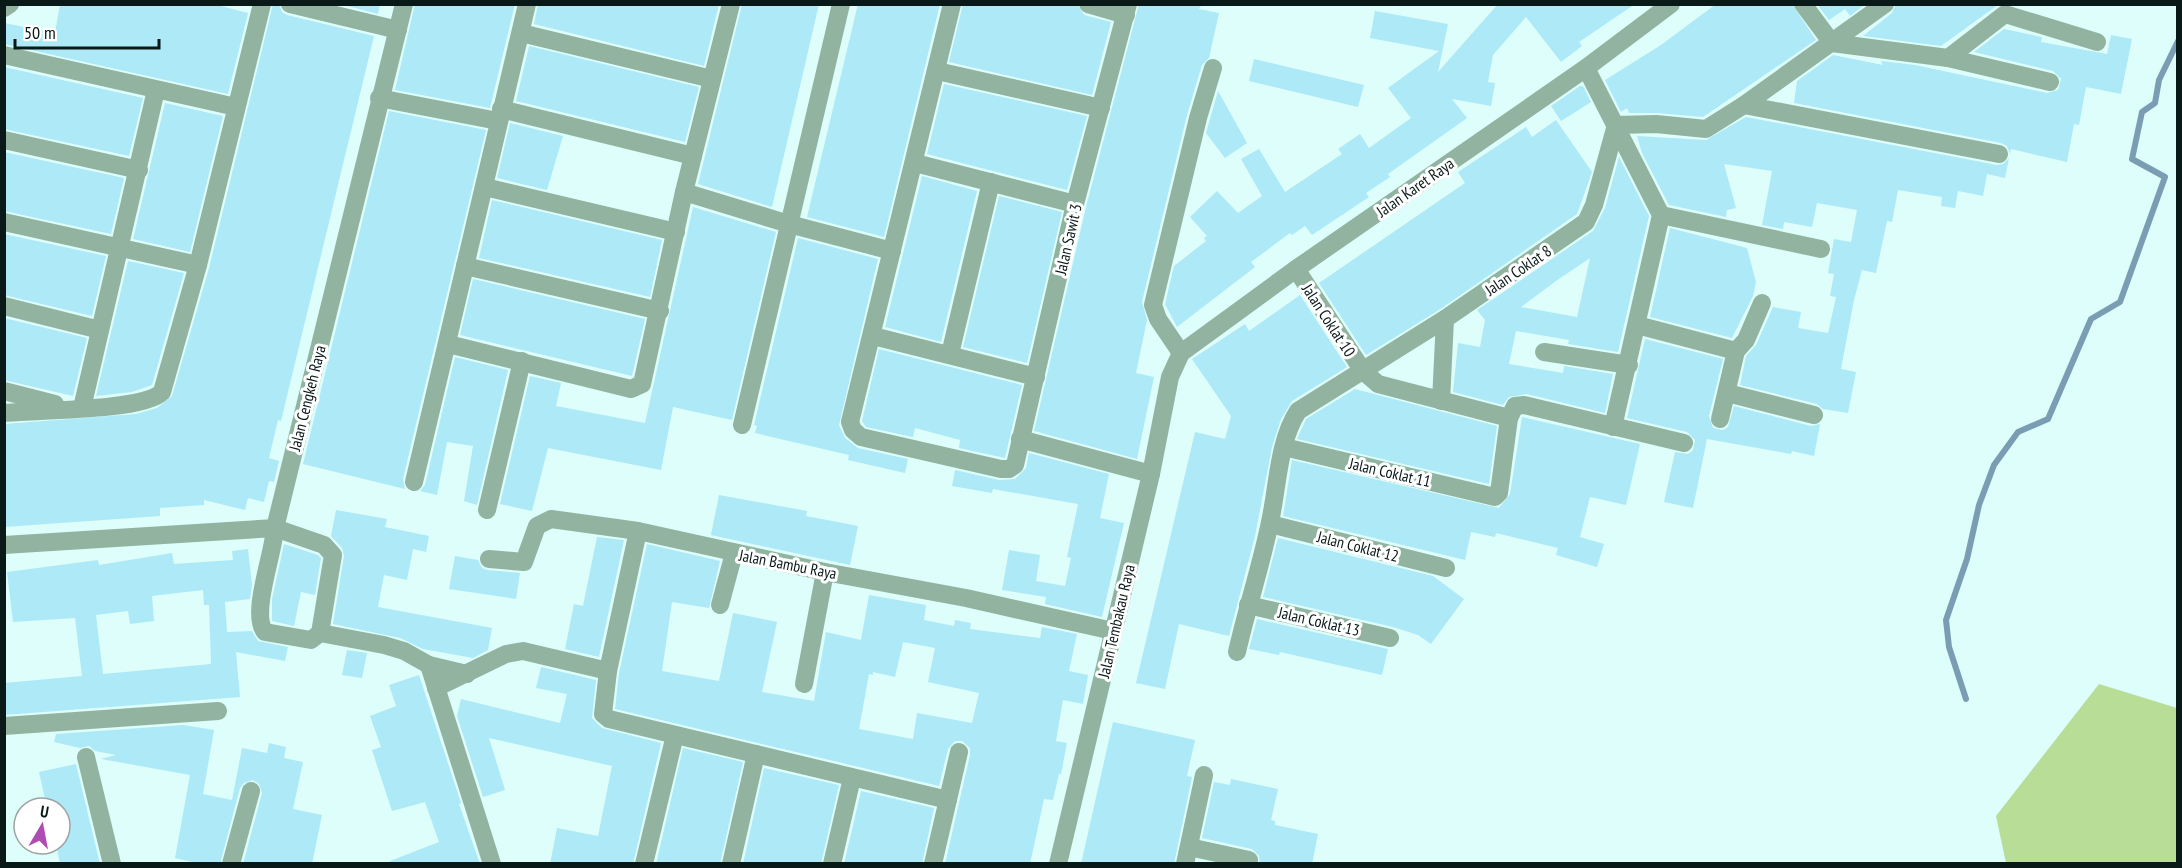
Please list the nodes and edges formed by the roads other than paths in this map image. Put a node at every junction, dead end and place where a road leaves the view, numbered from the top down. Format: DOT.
graph roads {
  1 [pos="10,4"];
  2 [pos="262,4"];
  3 [pos="290,4"];
  4 [pos="404,4"];
  5 [pos="527,4"];
  6 [pos="731,4"];
  7 [pos="841,4"];
  8 [pos="952,4"];
  9 [pos="1088,4"];
  10 [pos="1671,4"];
  11 [pos="1803,4"];
  12 [pos="1885,4"];
  13 [pos="4,8"];
  14 [pos="2013,9"];
  15 [pos="1127,10"];
  16 [pos="398,30"];
  17 [pos="520,33"];
  18 [pos="2097,42"];
  19 [pos="1832,43"];
  20 [pos="4,55"];
  21 [pos="1948,58"];
  22 [pos="1213,68"];
  23 [pos="1586,68"];
  24 [pos="937,71"];
  25 [pos="712,79"];
  26 [pos="2050,82"];
  27 [pos="156,90"];
  28 [pos="380,98"];
  29 [pos="1744,105"];
  30 [pos="236,107"];
  31 [pos="1101,108"];
  32 [pos="499,115"];
  33 [pos="1616,125"];
  34 [pos="4,140"];
  35 [pos="1999,154"];
  36 [pos="693,156"];
  37 [pos="915,163"];
  38 [pos="139,170"];
  39 [pos="991,182"];
  40 [pos="485,187"];
  41 [pos="684,192"];
  42 [pos="1076,204"];
  43 [pos="1661,215"];
  44 [pos="4,222"];
  45 [pos="789,224"];
  46 [pos="676,232"];
  47 [pos="120,249"];
  48 [pos="1821,249"];
  49 [pos="892,251"];
  50 [pos="198,265"];
  51 [pos="465,266"];
  52 [pos="1296,269"];
  53 [pos="1762,303"];
  54 [pos="4,306"];
  55 [pos="660,311"];
  56 [pos="1445,319"];
  57 [pos="1637,325"];
  58 [pos="100,330"];
  59 [pos="873,336"];
  60 [pos="448,344"];
  61 [pos="1737,351"];
  62 [pos="1544,352"];
  63 [pos="1181,353"];
  64 [pos="950,354"];
  65 [pos="522,361"];
  66 [pos="1629,365"];
  67 [pos="1362,371"];
  68 [pos="1036,377"];
  69 [pos="1170,377"];
  70 [pos="4,390"];
  71 [pos="1727,393"];
  72 [pos="1441,401"];
  73 [pos="75,408"];
  74 [pos="4,413"];
  75 [pos="1814,415"];
  76 [pos="1509,418"];
  77 [pos="1720,419"];
  78 [pos="742,425"];
  79 [pos="1613,427"];
  80 [pos="1020,439"];
  81 [pos="1684,443"];
  82 [pos="1284,447"];
  83 [pos="1151,474"];
  84 [pos="414,482"];
  85 [pos="487,510"];
  86 [pos="1270,524"];
  87 [pos="275,528"];
  88 [pos="638,531"];
  89 [pos="4,545"];
  90 [pos="734,553"];
  91 [pos="489,559"];
  92 [pos="1446,568"];
  93 [pos="825,572"];
  94 [pos="720,605"];
  95 [pos="1248,605"];
  96 [pos="1113,631"];
  97 [pos="320,633"];
  98 [pos="1390,638"];
  99 [pos="1237,652"];
  100 [pos="429,665"];
  101 [pos="608,671"];
  102 [pos="467,674"];
  103 [pos="804,684"];
  104 [pos="436,688"];
  105 [pos="218,711"];
  106 [pos="4,726"];
  107 [pos="675,735"];
  108 [pos="959,752"];
  109 [pos="756,754"];
  110 [pos="86,757"];
  111 [pos="1204,775"];
  112 [pos="852,778"];
  113 [pos="251,791"];
  114 [pos="948,800"];
  115 [pos="1187,855"];
  116 [pos="1249,860"];
  117 [pos="112,864"];
  118 [pos="231,864"];
  119 [pos="492,864"];
  120 [pos="644,864"];
  121 [pos="731,864"];
  122 [pos="832,864"];
  123 [pos="933,864"];
  124 [pos="1058,864"];
  1 -- 13 [label="street"];
  2 -- 30 [label="street"];
  3 -- 16 [label="street"];
  4 -- 16 [label="street, Jalan Cengkeh Raya"];
  5 -- 17 [label="street"];
  6 -- 25 [label="street"];
  7 -- 45 [label="street"];
  8 -- 24 [label="street"];
  9 -- 15 [label="street"];
  10 -- 23 [label="street, Jalan Karet Raya"];
  11 -- 19 [label="street"];
  12 -- 19 [label="street"];
  14 -- 18 [label="street"];
  14 -- 21 [label="street"];
  15 -- 31 [label="street, Jalan Sawit 3"];
  16 -- 28 [label="street, Jalan Cengkeh Raya"];
  17 -- 25 [label="street"];
  17 -- 32 [label="street"];
  19 -- 21 [label="street"];
  19 -- 29 [label="street"];
  20 -- 27 [label="street"];
  21 -- 26 [label="street"];
  22 -- 63 [label="street"];
  23 -- 33 [label="street"];
  23 -- 52 [label="street, Jalan Karet Raya"];
  24 -- 31 [label="street"];
  24 -- 37 [label="street"];
  25 -- 36 [label="street"];
  27 -- 30 [label="street"];
  27 -- 38 [label="street"];
  28 -- 32 [label="street"];
  28 -- 87 [label="street, Jalan Cengkeh Raya"];
  29 -- 33 [label="street"];
  29 -- 35 [label="street"];
  30 -- 50 [label="street"];
  31 -- 42 [label="street, Jalan Sawit 3"];
  32 -- 36 [label="street"];
  32 -- 40 [label="street"];
  33 -- 43 [label="street"];
  33 -- 56 [label="street, Jalan Coklat 8"];
  34 -- 38 [label="street"];
  36 -- 41 [label="street"];
  37 -- 39 [label="street"];
  37 -- 49 [label="street"];
  38 -- 47 [label="street"];
  39 -- 42 [label="street"];
  39 -- 64 [label="street"];
  40 -- 46 [label="street"];
  40 -- 51 [label="street"];
  41 -- 45 [label="street"];
  41 -- 46 [label="street"];
  42 -- 68 [label="street, Jalan Sawit 3"];
  43 -- 48 [label="street"];
  43 -- 57 [label="street"];
  44 -- 47 [label="street"];
  45 -- 49 [label="street"];
  45 -- 78 [label="street"];
  46 -- 55 [label="street"];
  47 -- 50 [label="street"];
  47 -- 58 [label="street"];
  49 -- 59 [label="street"];
  50 -- 73 [label="street"];
  51 -- 55 [label="street"];
  51 -- 60 [label="street"];
  52 -- 63 [label="street, Jalan Karet Raya"];
  52 -- 67 [label="street, Jalan Coklat 10"];
  53 -- 61 [label="street"];
  54 -- 58 [label="street"];
  55 -- 65 [label="street"];
  56 -- 67 [label="street, Jalan Coklat 8"];
  56 -- 72 [label="street"];
  57 -- 61 [label="street"];
  57 -- 66 [label="street"];
  58 -- 73 [label="street"];
  59 -- 64 [label="street"];
  59 -- 80 [label="street, Jalan Sawit 3"];
  60 -- 65 [label="street"];
  60 -- 84 [label="street"];
  61 -- 71 [label="street"];
  62 -- 66 [label="street"];
  63 -- 69 [label="street, Jalan Karet Raya"];
  64 -- 68 [label="street"];
  65 -- 85 [label="street"];
  66 -- 79 [label="street"];
  67 -- 72 [label="street"];
  67 -- 82 [label="street, Jalan Coklat 8"];
  68 -- 80 [label="street, Jalan Sawit 3"];
  69 -- 83 [label="street, Jalan Tembakau Raya"];
  70 -- 73 [label="street"];
  71 -- 75 [label="street"];
  71 -- 77 [label="street"];
  72 -- 76 [label="street"];
  73 -- 74 [label="street"];
  76 -- 79 [label="street"];
  76 -- 82 [label="street, Jalan Coklat 11"];
  79 -- 81 [label="street"];
  80 -- 83 [label="street"];
  82 -- 86 [label="street, Jalan Coklat 8"];
  83 -- 96 [label="street, Jalan Tembakau Raya"];
  86 -- 92 [label="street, Jalan Coklat 12"];
  86 -- 95 [label="street, Jalan Coklat 8"];
  87 -- 89 [label="street"];
  87 -- 97 [label="street"];
  87 -- 97 [label="street, Jalan Cengkeh Raya"];
  88 -- 90 [label="street, Jalan Bambu Raya"];
  88 -- 91 [label="street, Jalan Bambu Raya"];
  88 -- 101 [label="street"];
  90 -- 93 [label="street, Jalan Bambu Raya"];
  90 -- 94 [label="street"];
  93 -- 96 [label="street, Jalan Bambu Raya"];
  93 -- 103 [label="street"];
  95 -- 98 [label="street, Jalan Coklat 13"];
  95 -- 99 [label="street, Jalan Coklat 8"];
  96 -- 124 [label="street, Jalan Tembakau Raya"];
  97 -- 100 [label="street"];
  100 -- 102 [label="street"];
  100 -- 104 [label="street"];
  101 -- 102 [label="street"];
  101 -- 107 [label="street"];
  102 -- 104 [label="street"];
  104 -- 119 [label="street"];
  105 -- 106 [label="street"];
  107 -- 109 [label="street"];
  107 -- 120 [label="street"];
  108 -- 114 [label="street"];
  109 -- 112 [label="street"];
  109 -- 121 [label="street"];
  110 -- 117 [label="street"];
  111 -- 115 [label="street"];
  112 -- 114 [label="street"];
  112 -- 122 [label="street"];
  113 -- 118 [label="street"];
  114 -- 123 [label="street"];
  115 -- 116 [label="street"];
}
